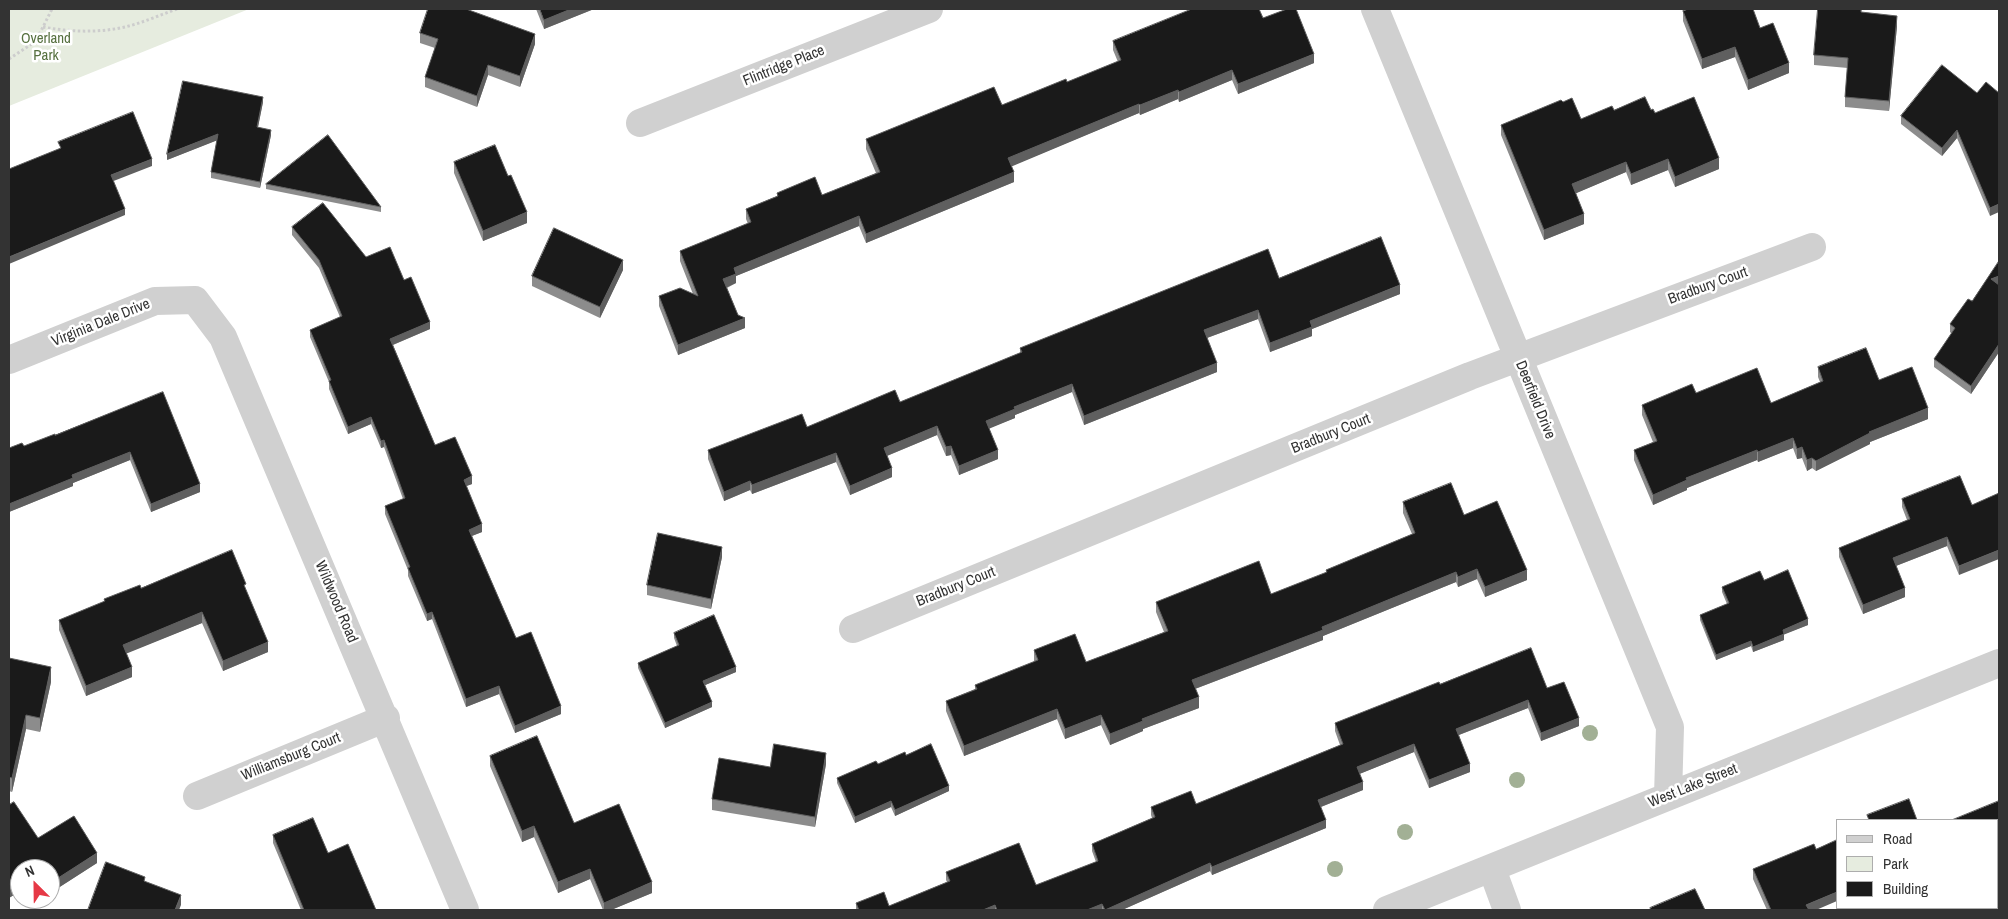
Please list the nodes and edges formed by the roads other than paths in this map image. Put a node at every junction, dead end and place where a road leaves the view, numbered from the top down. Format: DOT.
graph roads {
  1 [pos="929,9"];
  2 [pos="1375,9"];
  3 [pos="640,123"];
  4 [pos="1812,247"];
  5 [pos="195,300"];
  6 [pos="1518,358"];
  7 [pos="9,360"];
  8 [pos="852,629"];
  9 [pos="1999,664"];
  10 [pos="386,718"];
  11 [pos="197,796"];
  12 [pos="1668,796"];
  13 [pos="1492,869"];
  14 [pos="465,910"];
  15 [pos="1387,910"];
  16 [pos="1507,910"];
  1 -- 3 [label="street, Flintridge Place"];
  2 -- 6 [label="street, Deerfield Drive"];
  4 -- 6 [label="street, Bradbury Court"];
  5 -- 7 [label="street, Virginia Dale Drive"];
  5 -- 10 [label="street, Wildwood Road"];
  6 -- 8 [label="street, Bradbury Court"];
  6 -- 12 [label="street, Deerfield Drive"];
  9 -- 12 [label="street, West Lake Street"];
  10 -- 11 [label="street, Williamsburg Court"];
  10 -- 14 [label="street, Wildwood Road"];
  12 -- 13 [label="street, West Lake Street"];
  13 -- 15 [label="street, West Lake Street"];
  13 -- 16 [label="street"];
}
